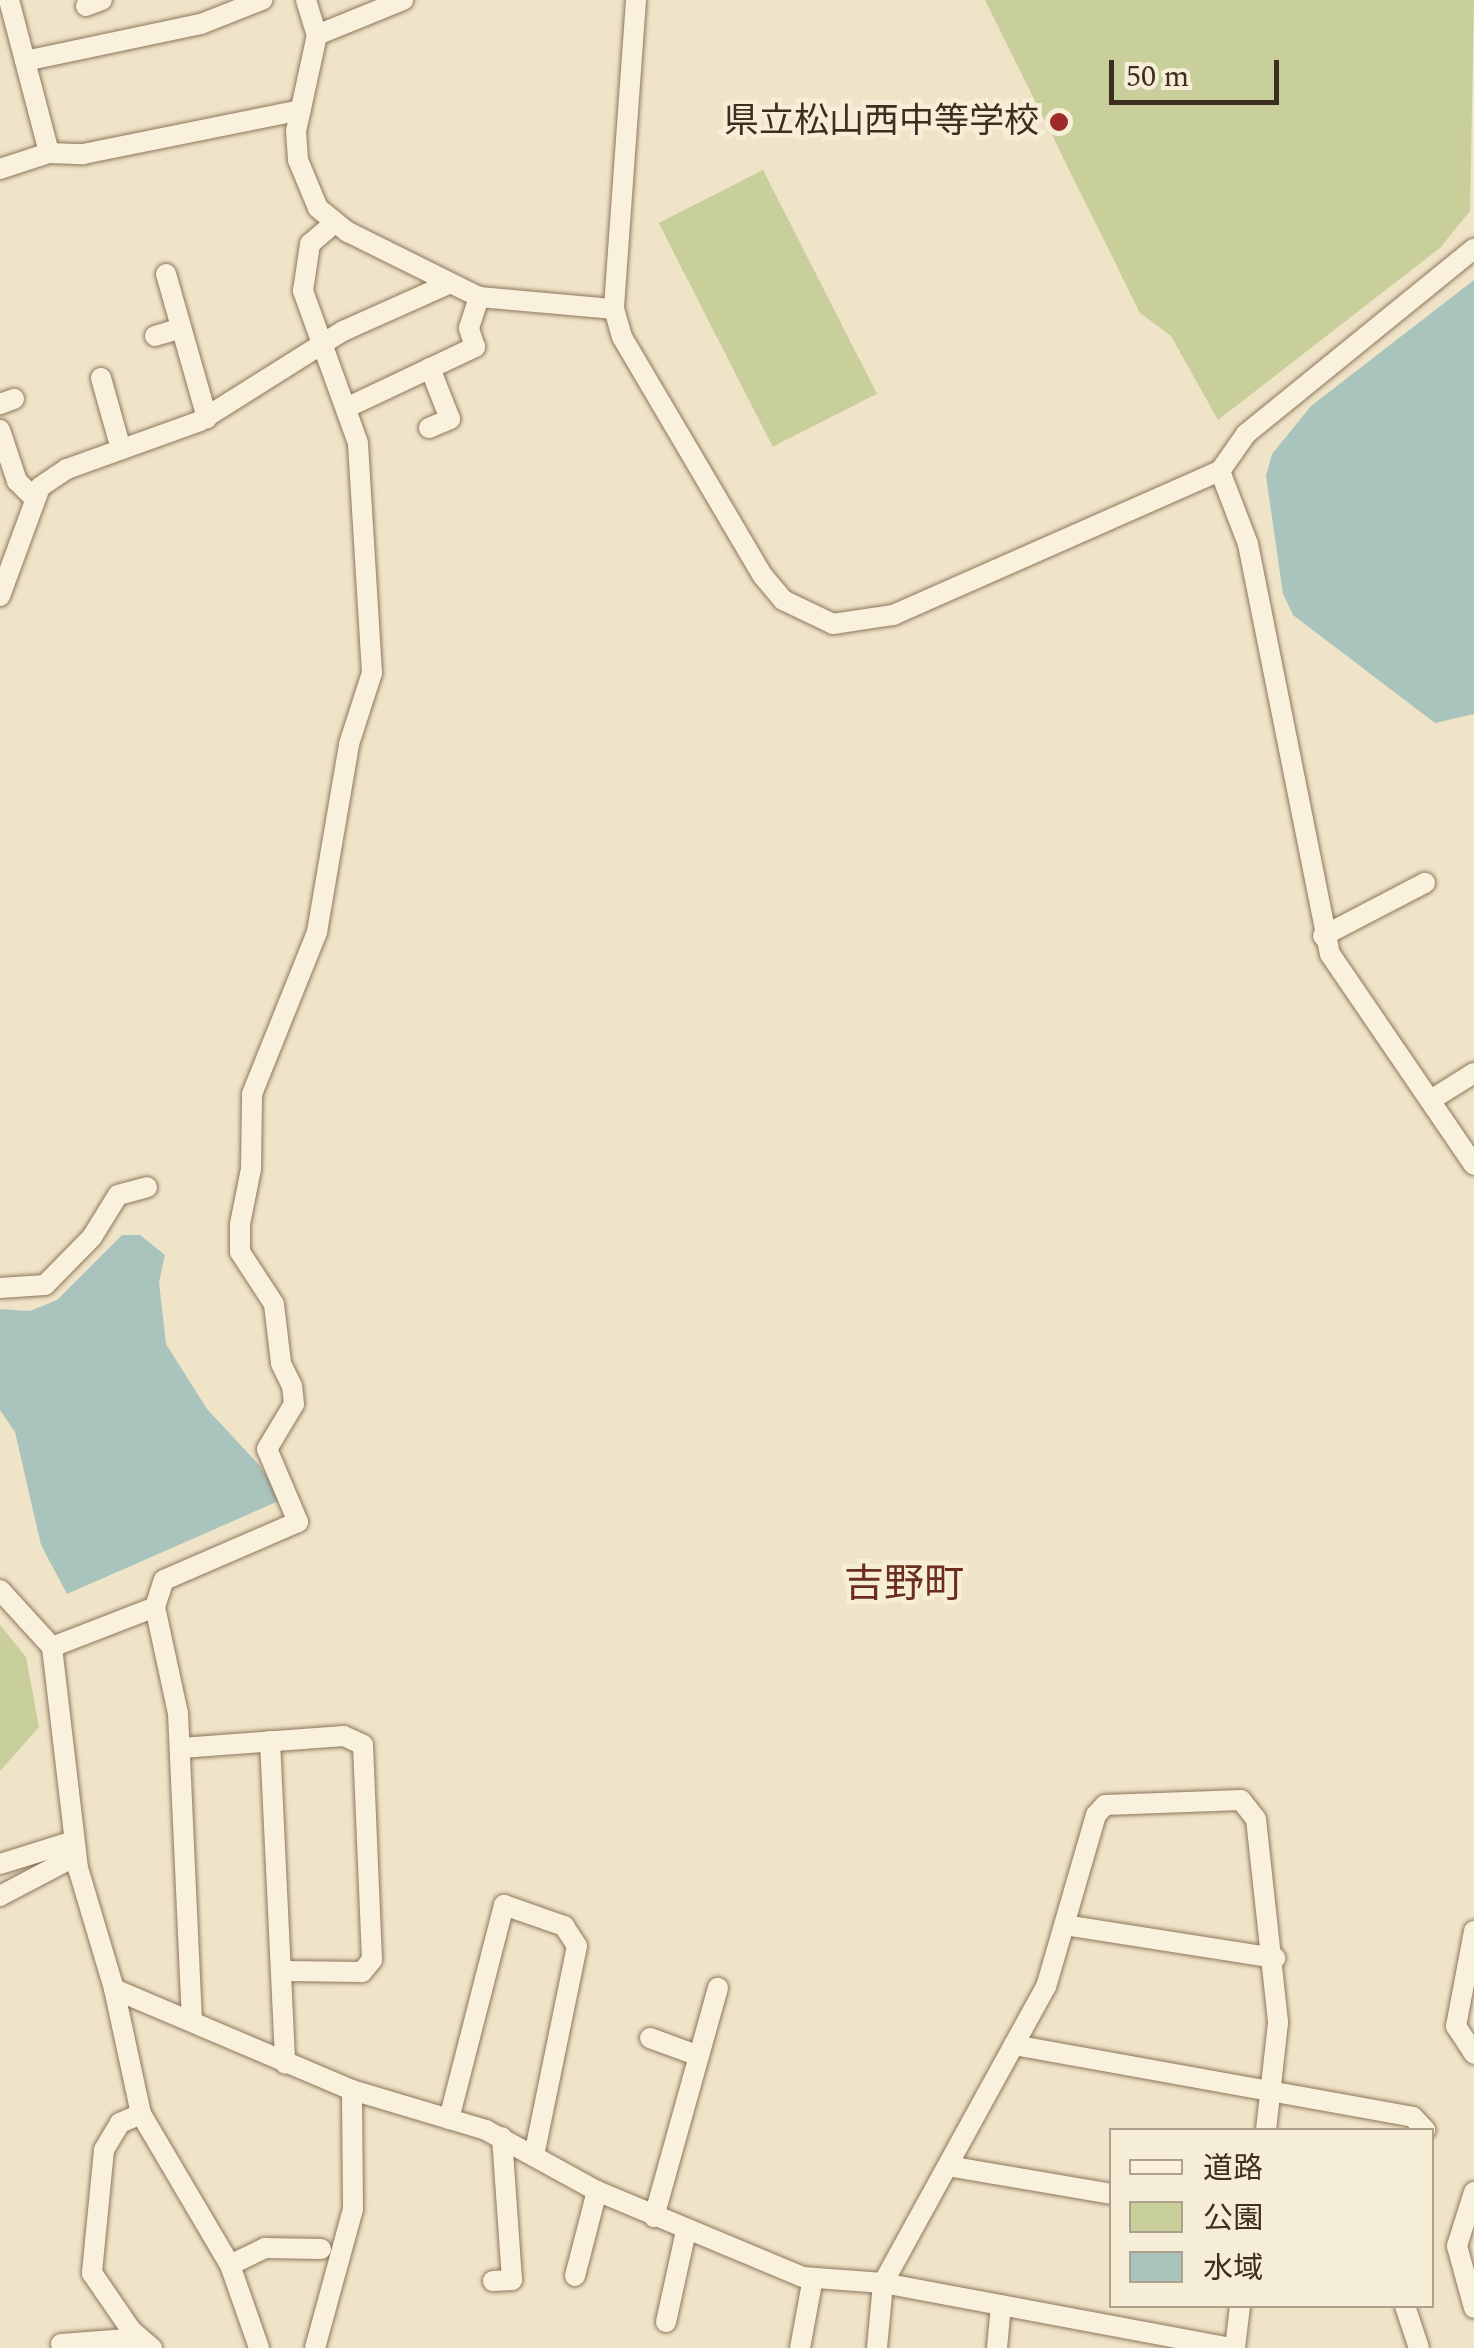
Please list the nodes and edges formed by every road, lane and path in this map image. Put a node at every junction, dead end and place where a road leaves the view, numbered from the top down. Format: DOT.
graph roads {
  1 [pos="262,0"];
  2 [pos="306,0"];
  3 [pos="403,0"];
  4 [pos="636,0"];
  5 [pos="6,3"];
  6 [pos="318,35"];
  7 [pos="25,61"];
  8 [pos="301,110"];
  9 [pos="49,153"];
  10 [pos="0,168"];
  11 [pos="334,222"];
  12 [pos="1474,249"];
  13 [pos="166,274"];
  14 [pos="446,285"];
  15 [pos="479,298"];
  16 [pos="614,308"];
  17 [pos="181,328"];
  18 [pos="155,336"];
  19 [pos="321,350"];
  20 [pos="430,368"];
  21 [pos="101,378"];
  22 [pos="346,408"];
  23 [pos="207,418"];
  24 [pos="429,428"];
  25 [pos="0,430"];
  26 [pos="122,449"];
  27 [pos="1220,471"];
  28 [pos="34,498"];
  29 [pos="0,596"];
  30 [pos="1425,883"];
  31 [pos="1323,936"];
  32 [pos="1474,1073"];
  33 [pos="1434,1098"];
  34 [pos="1474,1165"];
  35 [pos="147,1187"];
  36 [pos="0,1288"];
  37 [pos="0,1590"];
  38 [pos="155,1608"];
  39 [pos="52,1647"];
  40 [pos="270,1742"];
  41 [pos="181,1748"];
  42 [pos="75,1848"];
  43 [pos="0,1864"];
  44 [pos="0,1896"];
  45 [pos="1064,1925"];
  46 [pos="1474,1931"];
  47 [pos="1275,1958"];
  48 [pos="284,1971"];
  49 [pos="718,1988"];
  50 [pos="114,1989"];
  51 [pos="192,2021"];
  52 [pos="650,2038"];
  53 [pos="1014,2045"];
  54 [pos="1474,2054"];
  55 [pos="699,2056"];
  56 [pos="285,2064"];
  57 [pos="352,2090"];
  58 [pos="1272,2093"];
  59 [pos="140,2114"];
  60 [pos="449,2118"];
  61 [pos="1266,2128"];
  62 [pos="1423,2128"];
  63 [pos="502,2136"];
  64 [pos="534,2155"];
  65 [pos="948,2166"];
  66 [pos="597,2191"];
  67 [pos="1474,2192"];
  68 [pos="1109,2193"];
  69 [pos="654,2217"];
  70 [pos="1466,2228"];
  71 [pos="686,2232"];
  72 [pos="321,2248"];
  73 [pos="230,2265"];
  74 [pos="574,2276"];
  75 [pos="813,2278"];
  76 [pos="493,2281"];
  77 [pos="883,2284"];
  78 [pos="1001,2306"];
  79 [pos="1240,2308"];
  80 [pos="1406,2308"];
  81 [pos="1474,2308"];
  82 [pos="666,2322"];
  83 [pos="1114,2337"];
  84 [pos="146,2343"];
  85 [pos="62,2344"];
  86 [pos="259,2348"];
  87 [pos="315,2348"];
  88 [pos="800,2348"];
  89 [pos="876,2348"];
  90 [pos="998,2348"];
  91 [pos="1232,2348"];
  92 [pos="1419,2348"];
  1 -- 7 [label="street"];
  2 -- 6 [label="street"];
  3 -- 6 [label="street"];
  4 -- 16 [label="street"];
  5 -- 7 [label="street"];
  6 -- 8 [label="street"];
  7 -- 9 [label="street"];
  8 -- 9 [label="street"];
  8 -- 11 [label="street"];
  9 -- 10 [label="street"];
  11 -- 14 [label="street"];
  11 -- 19 [label="street"];
  12 -- 27 [label="street"];
  13 -- 17 [label="street"];
  14 -- 15 [label="street"];
  14 -- 19 [label="street"];
  15 -- 16 [label="street"];
  15 -- 20 [label="street"];
  16 -- 27 [label="street"];
  17 -- 18 [label="street"];
  17 -- 23 [label="street"];
  19 -- 22 [label="street"];
  19 -- 23 [label="street"];
  20 -- 22 [label="street"];
  20 -- 24 [label="street"];
  21 -- 26 [label="street"];
  22 -- 38 [label="street"];
  23 -- 26 [label="street"];
  25 -- 28 [label="street"];
  26 -- 28 [label="street"];
  27 -- 31 [label="street"];
  28 -- 29 [label="street"];
  30 -- 31 [label="street"];
  31 -- 33 [label="street"];
  32 -- 33 [label="street"];
  33 -- 34 [label="street"];
  35 -- 36 [label="street"];
  37 -- 39 [label="street"];
  38 -- 39 [label="street"];
  38 -- 41 [label="street"];
  39 -- 42 [label="street"];
  40 -- 41 [label="street"];
  40 -- 48 [label="street"];
  40 -- 48 [label="street"];
  41 -- 51 [label="street"];
  42 -- 43 [label="street"];
  42 -- 44 [label="street"];
  42 -- 50 [label="street"];
  45 -- 47 [label="street"];
  45 -- 47 [label="street"];
  45 -- 53 [label="street"];
  46 -- 54 [label="street"];
  47 -- 58 [label="street"];
  48 -- 56 [label="street"];
  49 -- 55 [label="street"];
  50 -- 51 [label="street"];
  50 -- 59 [label="street"];
  51 -- 56 [label="street"];
  52 -- 55 [label="street"];
  53 -- 58 [label="street"];
  53 -- 65 [label="street"];
  55 -- 69 [label="street"];
  56 -- 57 [label="street"];
  57 -- 60 [label="street"];
  57 -- 87 [label="street"];
  58 -- 61 [label="street"];
  58 -- 62 [label="street"];
  59 -- 73 [label="street"];
  59 -- 84 [label="street"];
  60 -- 63 [label="street"];
  60 -- 64 [label="street"];
  63 -- 64 [label="street"];
  63 -- 76 [label="street"];
  64 -- 66 [label="street"];
  65 -- 68 [label="street"];
  65 -- 77 [label="street"];
  66 -- 69 [label="street"];
  66 -- 74 [label="street"];
  67 -- 70 [label="street"];
  69 -- 71 [label="street"];
  70 -- 81 [label="street"];
  71 -- 75 [label="street"];
  71 -- 82 [label="street"];
  72 -- 73 [label="street"];
  73 -- 86 [label="street"];
  75 -- 77 [label="street"];
  75 -- 88 [label="street"];
  77 -- 78 [label="street"];
  77 -- 89 [label="street"];
  78 -- 83 [label="street"];
  78 -- 90 [label="street"];
  79 -- 91 [label="street"];
  80 -- 92 [label="street"];
  83 -- 91 [label="street"];
  84 -- 85 [label="street"];
}
